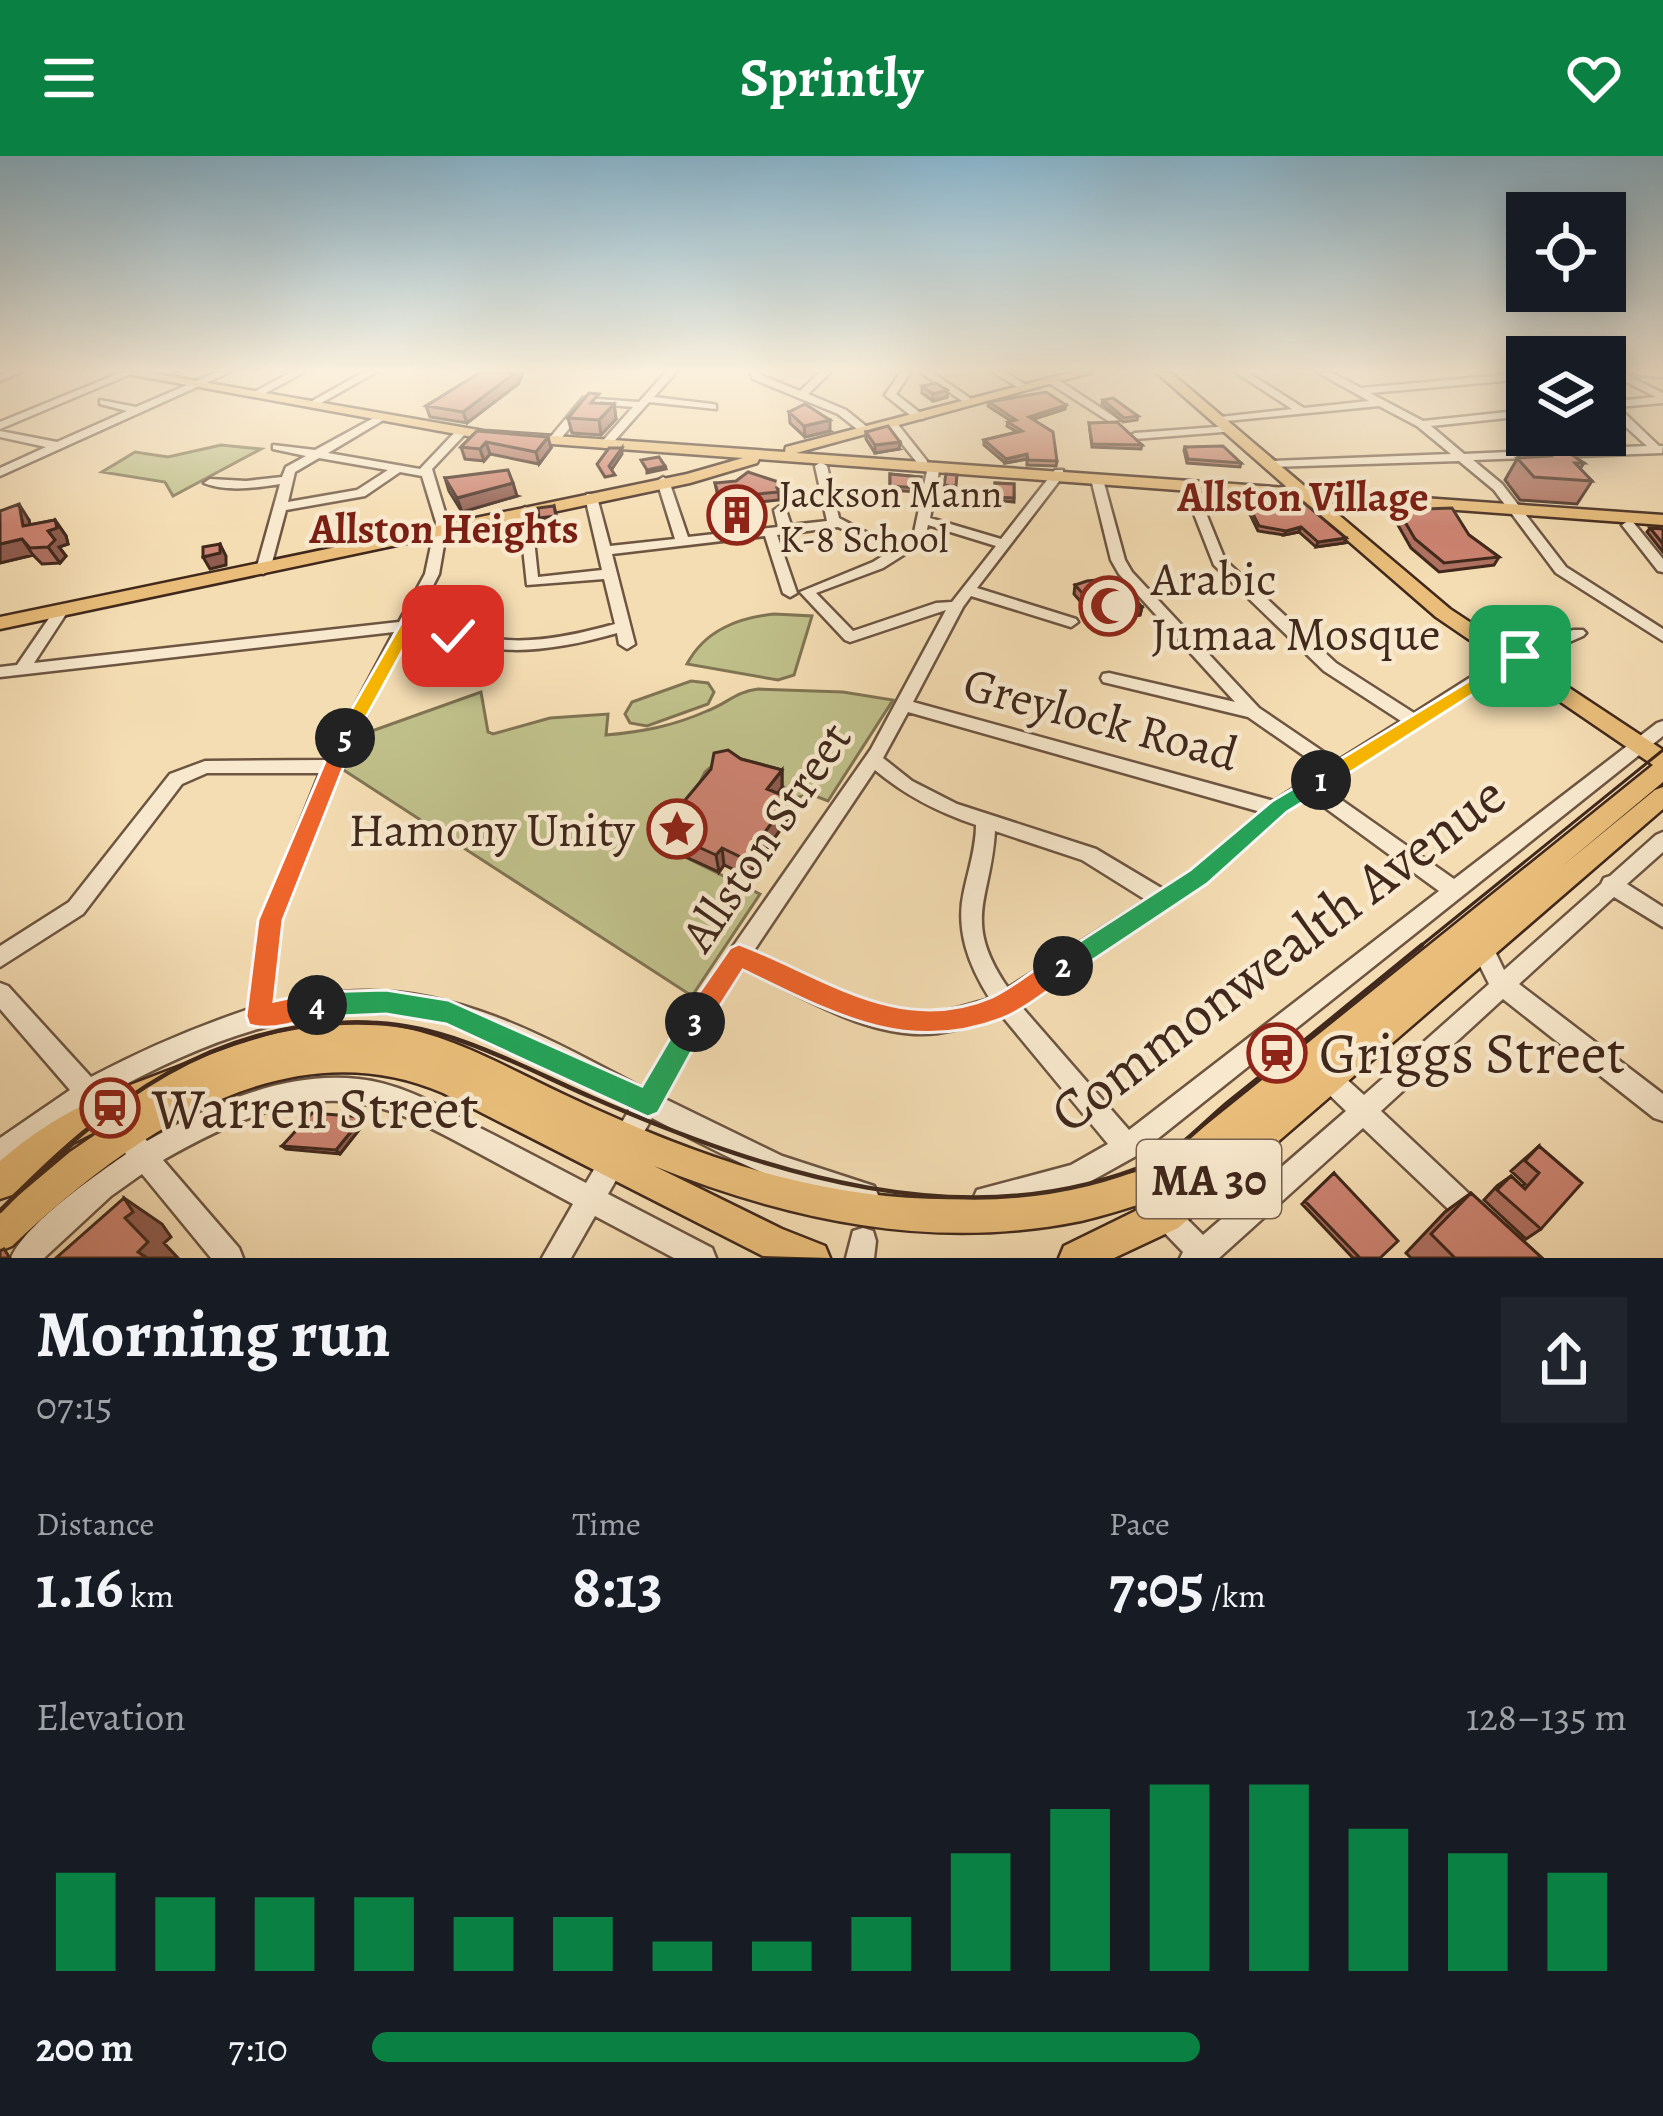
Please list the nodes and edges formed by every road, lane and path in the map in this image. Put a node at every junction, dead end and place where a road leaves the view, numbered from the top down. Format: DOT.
graph roads {
  1 [pos="108,423"];
  2 [pos="370,423"];
  3 [pos="415,423"];
  4 [pos="568,423"];
  5 [pos="625,423"];
  6 [pos="856,423"];
  7 [pos="1229,423"];
  8 [pos="1427,423"];
  9 [pos="1629,423"];
  10 [pos="892,424"];
  11 [pos="1226,424"];
  12 [pos="1421,424"];
  13 [pos="0,430"];
  14 [pos="866,431"];
  15 [pos="461,432"];
  16 [pos="1135,436"];
  17 [pos="554,440"];
  18 [pos="831,440"];
  19 [pos="605,445"];
  20 [pos="58,446"];
  21 [pos="277,447"];
  22 [pos="1660,451"];
  23 [pos="696,452"];
  24 [pos="1626,452"];
  25 [pos="314,455"];
  26 [pos="770,455"];
  27 [pos="1506,455"];
  28 [pos="1553,456"];
  29 [pos="1461,457"];
  30 [pos="752,460"];
  31 [pos="827,463"];
  32 [pos="1272,465"];
  33 [pos="928,467"];
  34 [pos="396,470"];
  35 [pos="0,472"];
  36 [pos="424,473"];
  37 [pos="1576,473"];
  38 [pos="1058,477"];
  39 [pos="287,480"];
  40 [pos="663,482"];
  41 [pos="210,483"];
  42 [pos="1098,484"];
  43 [pos="1192,491"];
  44 [pos="1304,496"];
  45 [pos="591,497"];
  46 [pos="280,507"];
  47 [pos="780,510"];
  48 [pos="525,511"];
  49 [pos="1518,513"];
  50 [pos="924,520"];
  51 [pos="836,522"];
  52 [pos="1663,524"];
  53 [pos="1628,525"];
  54 [pos="440,531"];
  55 [pos="778,531"];
  56 [pos="868,537"];
  57 [pos="683,542"];
  58 [pos="1006,544"];
  59 [pos="603,551"];
  60 [pos="1663,568"];
  61 [pos="263,570"];
  62 [pos="608,574"];
  63 [pos="790,593"];
  64 [pos="962,598"];
  65 [pos="54,612"];
  66 [pos="0,620"];
  67 [pos="410,620"];
  68 [pos="1070,622"];
  69 [pos="1578,633"];
  70 [pos="1663,636"];
  71 [pos="1511,660"];
  72 [pos="22,669"];
  73 [pos="0,672"];
  74 [pos="1109,678"];
  75 [pos="904,704"];
  76 [pos="1253,712"];
  77 [pos="1414,721"];
  78 [pos="1663,727"];
  79 [pos="1638,744"];
  80 [pos="873,759"];
  81 [pos="1663,765"];
  82 [pos="332,766"];
  83 [pos="1337,770"];
  84 [pos="1310,787"];
  85 [pos="1663,796"];
  86 [pos="1276,809"];
  87 [pos="985,820"];
  88 [pos="1663,840"];
  89 [pos="1611,884"];
  90 [pos="1453,889"];
  91 [pos="1163,900"];
  92 [pos="1663,917"];
  93 [pos="1483,950"];
  94 [pos="739,956"];
  95 [pos="0,958"];
  96 [pos="1502,985"];
  97 [pos="0,993"];
  98 [pos="1007,1003"];
  99 [pos="259,1016"];
  100 [pos="1319,1069"];
  101 [pos="648,1103"];
  102 [pos="1663,1108"];
  103 [pos="1363,1110"];
  104 [pos="115,1123"];
  105 [pos="1126,1147"];
  106 [pos="618,1152"];
  107 [pos="0,1154"];
  108 [pos="0,1183"];
  109 [pos="592,1196"];
  110 [pos="1166,1216"];
  111 [pos="1488,1229"];
  112 [pos="0,1234"];
  113 [pos="897,1246"];
  114 [pos="977,1247"];
  115 [pos="861,1250"];
  116 [pos="1201,1256"];
  117 [pos="25,1258"];
  118 [pos="230,1258"];
  119 [pos="556,1258"];
  120 [pos="702,1258"];
  121 [pos="813,1258"];
  122 [pos="1076,1258"];
  1 -- 20 [label="street"];
  2 -- 25 [label="street"];
  3 -- 15 [label="main road"];
  4 -- 17 [label="street"];
  5 -- 19 [label="street"];
  6 -- 14 [label="street"];
  7 -- 11 [label="street"];
  8 -- 12 [label="street"];
  9 -- 22 [label="street"];
  10 -- 14 [label="main road"];
  10 -- 33 [label="street"];
  11 -- 16 [label="street"];
  11 -- 32 [label="main road"];
  12 -- 29 [label="street"];
  13 -- 20 [label="street"];
  14 -- 18 [label="main road"];
  15 -- 17 [label="main road"];
  15 -- 36 [label="street"];
  17 -- 19 [label="main road"];
  18 -- 26 [label="main road"];
  18 -- 31 [label="main road"];
  19 -- 23 [label="main road"];
  20 -- 35 [label="street"];
  21 -- 25 [label="street"];
  22 -- 24 [label="street"];
  23 -- 26 [label="main road"];
  23 -- 30 [label="main road"];
  25 -- 34 [label="street"];
  25 -- 39 [label="street"];
  26 -- 30 [label="main road"];
  26 -- 31 [label="main road"];
  27 -- 29 [label="street"];
  28 -- 37 [label="street"];
  29 -- 32 [label="street"];
  29 -- 49 [label="street"];
  30 -- 31 [label="main road"];
  30 -- 40 [label="main road"];
  30 -- 40 [label="main road"];
  31 -- 33 [label="main road"];
  31 -- 51 [label="street"];
  32 -- 44 [label="main road"];
  33 -- 38 [label="main road"];
  33 -- 50 [label="street"];
  34 -- 36 [label="street"];
  34 -- 46 [label="street"];
  36 -- 54 [label="street"];
  38 -- 42 [label="main road"];
  38 -- 44 [label="main road"];
  38 -- 58 [label="street, Allston Street"];
  39 -- 41 [label="street"];
  39 -- 46 [label="street"];
  40 -- 45 [label="main road"];
  40 -- 57 [label="street"];
  42 -- 43 [label="main road"];
  42 -- 76 [label="street"];
  43 -- 44 [label="main road"];
  43 -- 77 [label="street"];
  44 -- 49 [label="main road"];
  44 -- 71 [label="main road"];
  45 -- 48 [label="main road"];
  45 -- 59 [label="street"];
  46 -- 61 [label="street"];
  47 -- 55 [label="street"];
  48 -- 54 [label="main road"];
  48 -- 62 [label="street"];
  49 -- 52 [label="main road"];
  49 -- 53 [label="main road"];
  49 -- 70 [label="street"];
  50 -- 58 [label="street"];
  50 -- 64 [label="street"];
  51 -- 55 [label="street"];
  51 -- 56 [label="street"];
  52 -- 53 [label="main road"];
  53 -- 60 [label="street"];
  54 -- 61 [label="main road"];
  54 -- 67 [label="street"];
  55 -- 57 [label="street"];
  55 -- 63 [label="street"];
  57 -- 59 [label="street"];
  58 -- 64 [label="street, Allston Street"];
  59 -- 62 [label="street"];
  61 -- 65 [label="main road"];
  62 -- 67 [label="street"];
  64 -- 68 [label="street"];
  64 -- 75 [label="street, Allston Street"];
  65 -- 66 [label="main road"];
  65 -- 72 [label="street"];
  67 -- 72 [label="street"];
  67 -- 82 [label="street"];
  69 -- 71 [label="street"];
  71 -- 77 [label="street"];
  71 -- 79 [label="main road"];
  72 -- 73 [label="street"];
  74 -- 76 [label="street"];
  75 -- 80 [label="street, Allston Street"];
  75 -- 86 [label="street, Greylock Road"];
  76 -- 83 [label="street"];
  77 -- 83 [label="street"];
  78 -- 79 [label="street, Commonwealth Avenue"];
  79 -- 81 [label="main road"];
  79 -- 90 [label="street, Commonwealth Avenue"];
  80 -- 87 [label="street"];
  80 -- 94 [label="street, Allston Street"];
  81 -- 100 [label="main road, Commonwealth Avenue / MA 30"];
  82 -- 95 [label="street"];
  82 -- 99 [label="street"];
  83 -- 84 [label="street"];
  84 -- 86 [label="street"];
  84 -- 90 [label="street"];
  85 -- 93 [label="main road, Commonwealth Avenue / MA 30"];
  86 -- 91 [label="street"];
  87 -- 91 [label="street"];
  87 -- 98 [label="street"];
  88 -- 89 [label="street"];
  89 -- 92 [label="street"];
  89 -- 96 [label="street"];
  90 -- 105 [label="street, Commonwealth Avenue"];
  91 -- 98 [label="street"];
  93 -- 96 [label="street"];
  93 -- 100 [label="main road, Commonwealth Avenue / MA 30"];
  94 -- 98 [label="street"];
  94 -- 101 [label="street, Allston Street"];
  96 -- 102 [label="street"];
  96 -- 103 [label="street"];
  97 -- 104 [label="street"];
  98 -- 105 [label="street"];
  99 -- 101 [label="street, Commonwealth Avenue"];
  99 -- 104 [label="street, Commonwealth Avenue"];
  100 -- 103 [label="street"];
  100 -- 110 [label="main road, Commonwealth Avenue / MA 30"];
  100 -- 114 [label="main road, Commonwealth Avenue / MA 30"];
  101 -- 105 [label="street, Commonwealth Avenue"];
  101 -- 106 [label="street, Allston Street"];
  103 -- 111 [label="street"];
  103 -- 116 [label="street"];
  104 -- 106 [label="main road, Commonwealth Avenue"];
  104 -- 107 [label="street, Commonwealth Avenue"];
  104 -- 108 [label="main road, Commonwealth Avenue"];
  104 -- 109 [label="street, Commonwealth Avenue"];
  104 -- 112 [label="main road, Commonwealth Avenue"];
  104 -- 117 [label="street, Commonwealth Avenue"];
  104 -- 118 [label="street"];
  106 -- 109 [label="street, Allston Street"];
  106 -- 115 [label="main road, Commonwealth Avenue"];
  106 -- 121 [label="main road, Commonwealth Avenue"];
  109 -- 119 [label="street, Allston Street"];
  109 -- 120 [label="street, Commonwealth Avenue"];
  110 -- 116 [label="street"];
  110 -- 122 [label="main road, Commonwealth Avenue / MA 30"];
  113 -- 115 [label="main road, Commonwealth Avenue"];
}
